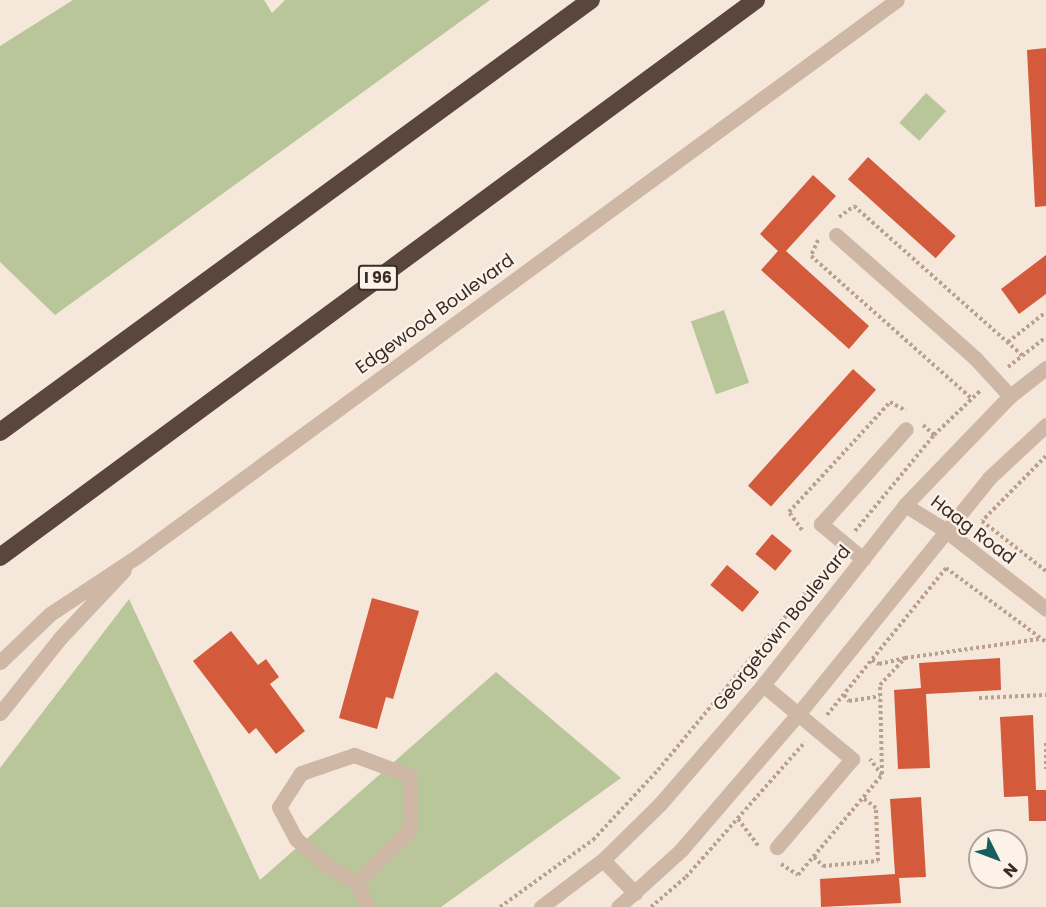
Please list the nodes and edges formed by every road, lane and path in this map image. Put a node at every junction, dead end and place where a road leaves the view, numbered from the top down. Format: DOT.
graph roads {
  1 [pos="591,0"];
  2 [pos="756,0"];
  3 [pos="897,0"];
  4 [pos="836,235"];
  5 [pos="1046,312"];
  6 [pos="1046,337"];
  7 [pos="1008,342"];
  8 [pos="1046,368"];
  9 [pos="994,379"];
  10 [pos="1010,396"];
  11 [pos="1046,425"];
  12 [pos="906,429"];
  13 [pos="0,432"];
  14 [pos="1046,456"];
  15 [pos="905,505"];
  16 [pos="945,530"];
  17 [pos="845,544"];
  18 [pos="139,555"];
  19 [pos="0,557"];
  20 [pos="863,559"];
  21 [pos="1046,571"];
  22 [pos="1046,609"];
  23 [pos="1040,638"];
  24 [pos="1046,642"];
  25 [pos="906,658"];
  26 [pos="872,660"];
  27 [pos="0,662"];
  28 [pos="763,685"];
  29 [pos="844,695"];
  30 [pos="1046,695"];
  31 [pos="880,696"];
  32 [pos="979,698"];
  33 [pos="0,713"];
  34 [pos="799,713"];
  35 [pos="816,729"];
  36 [pos="1046,743"];
  37 [pos="1046,769"];
  38 [pos="882,775"];
  39 [pos="863,798"];
  40 [pos="777,847"];
  41 [pos="814,857"];
  42 [pos="603,860"];
  43 [pos="357,882"];
  44 [pos="635,893"];
  45 [pos="367,907"];
  46 [pos="500,907"];
  47 [pos="541,907"];
  48 [pos="618,907"];
  49 [pos="651,907"];
  1 -- 13 [label="highway"];
  2 -- 19 [label="highway, I 96"];
  3 -- 18 [label="street, Edgewood Boulevard"];
  4 -- 9 [label="street"];
  5 -- 7 [label="path"];
  6 -- 9 [label="path"];
  8 -- 10 [label="street, Georgetown Boulevard"];
  9 -- 10 [label="street"];
  9 -- 17 [label="path"];
  10 -- 15 [label="street, Georgetown Boulevard"];
  11 -- 16 [label="street"];
  12 -- 17 [label="street"];
  14 -- 21 [label="path"];
  15 -- 16 [label="street, Haag Road"];
  15 -- 20 [label="street, Georgetown Boulevard"];
  16 -- 22 [label="street, Haag Road"];
  16 -- 34 [label="street"];
  17 -- 20 [label="street"];
  17 -- 46 [label="path"];
  18 -- 27 [label="street, Edgewood Boulevard"];
  18 -- 33 [label="street"];
  20 -- 28 [label="street, Georgetown Boulevard"];
  23 -- 24 [label="path"];
  23 -- 25 [label="path"];
  23 -- 26 [label="path"];
  25 -- 26 [label="path"];
  25 -- 31 [label="path"];
  26 -- 29 [label="path"];
  28 -- 34 [label="street"];
  28 -- 42 [label="street, Georgetown Boulevard"];
  29 -- 31 [label="path"];
  29 -- 35 [label="path"];
  30 -- 32 [label="path"];
  31 -- 38 [label="path"];
  34 -- 35 [label="street"];
  34 -- 44 [label="street"];
  35 -- 40 [label="street"];
  35 -- 49 [label="path"];
  36 -- 37 [label="path"];
  39 -- 41 [label="path"];
  42 -- 44 [label="street"];
  42 -- 47 [label="street, Georgetown Boulevard"];
  43 -- 43 [label="street"];
  43 -- 45 [label="street"];
  44 -- 48 [label="street"];
}
